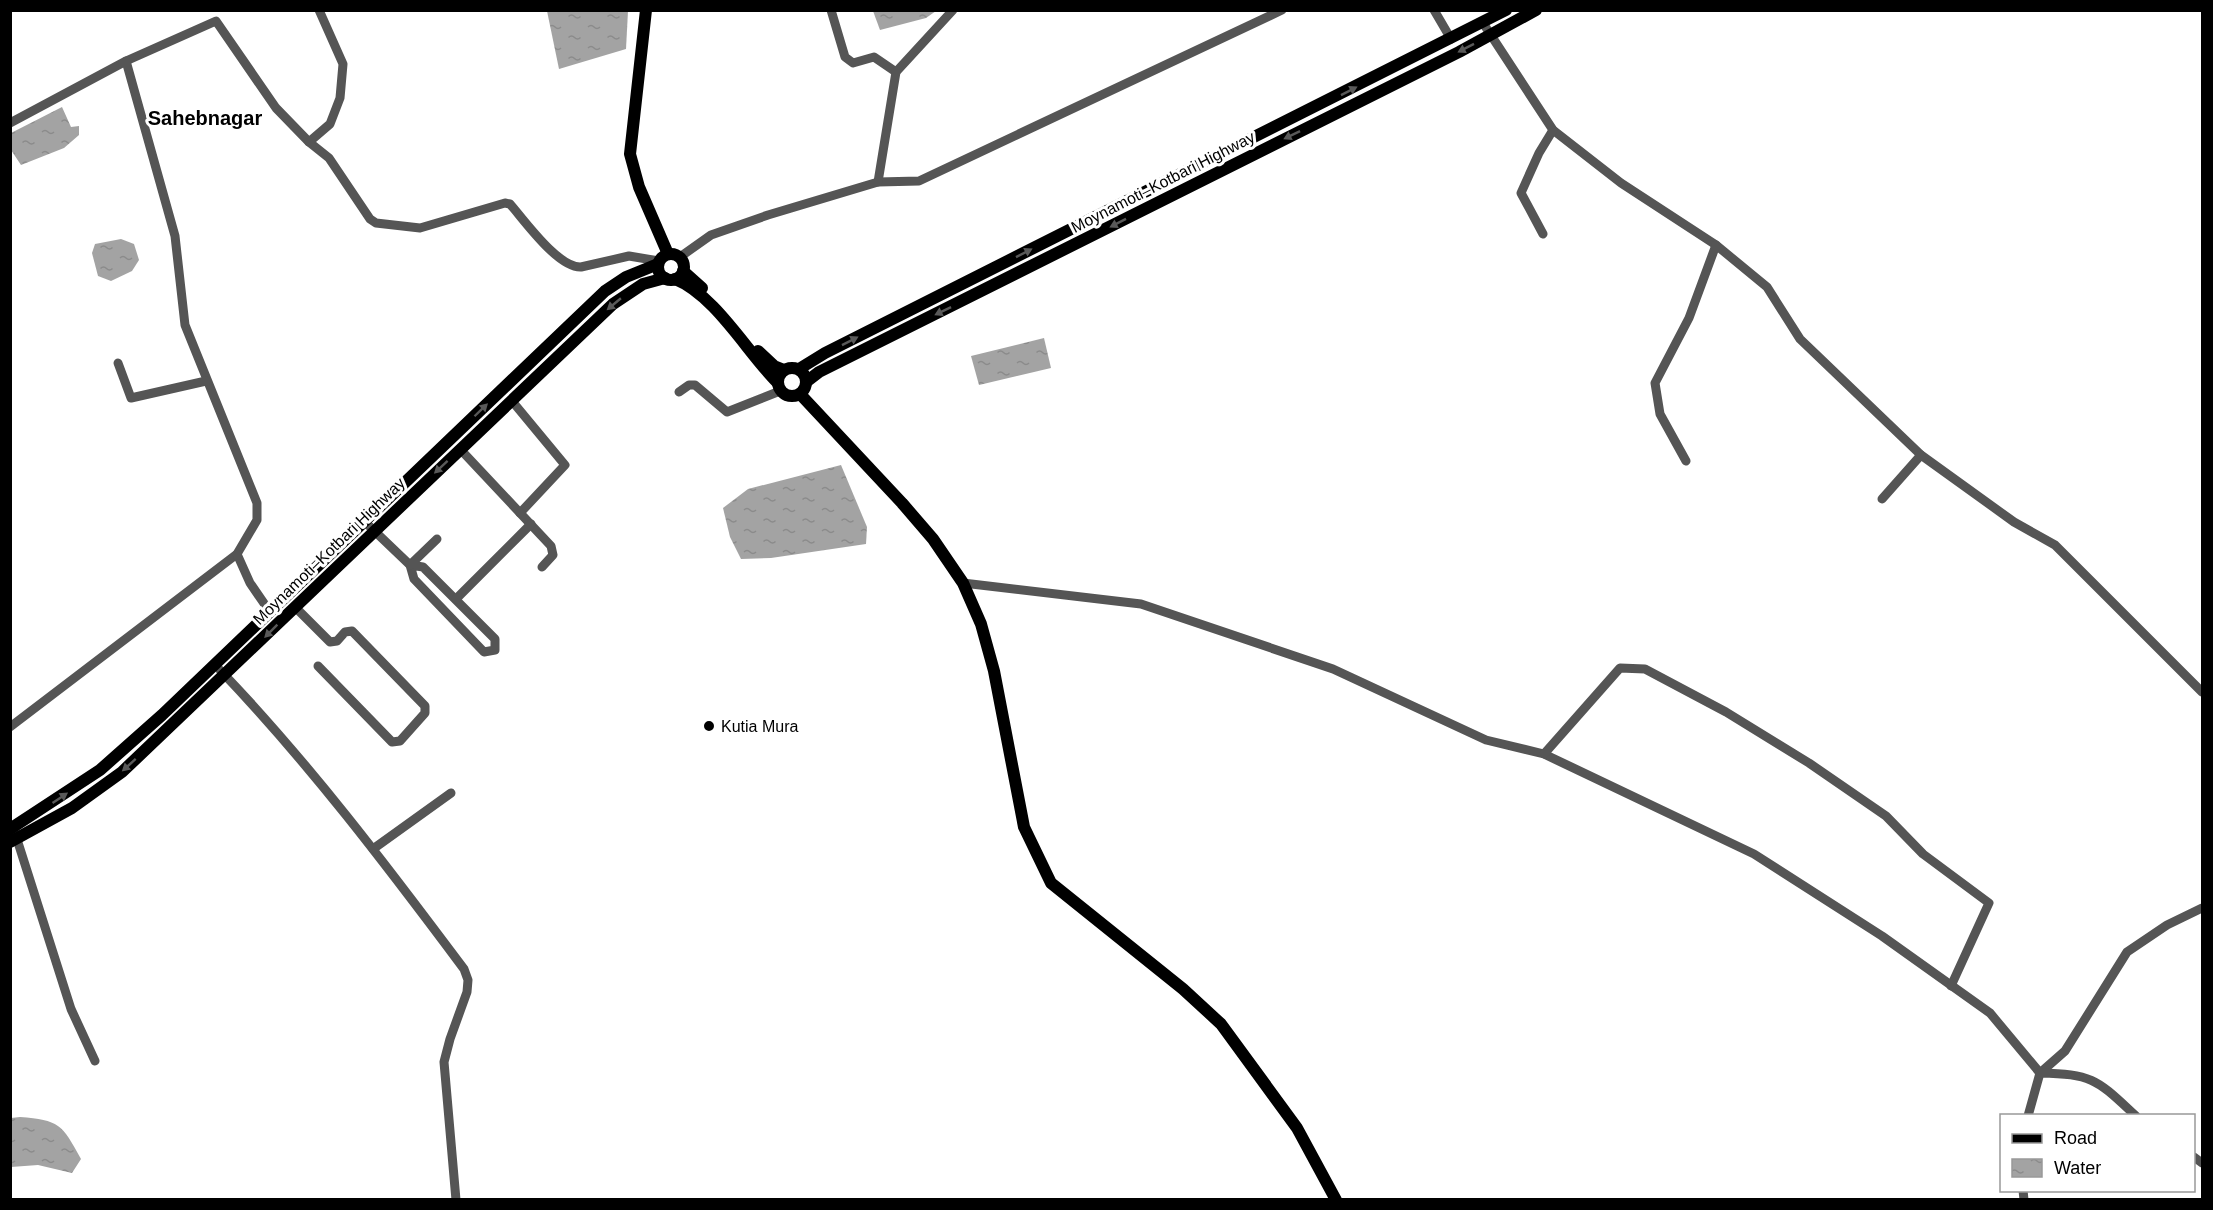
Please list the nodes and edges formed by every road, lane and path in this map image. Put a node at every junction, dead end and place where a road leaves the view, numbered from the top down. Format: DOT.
graph roads {
  1 [pos="319,10"];
  2 [pos="646,10"];
  3 [pos="831,10"];
  4 [pos="953,10"];
  5 [pos="1282,10"];
  6 [pos="1434,10"];
  7 [pos="1506,10"];
  8 [pos="1536,10"];
  9 [pos="1483,22"];
  10 [pos="1490,36"];
  11 [pos="1451,39"];
  12 [pos="126,62"];
  13 [pos="896,72"];
  14 [pos="10,123"];
  15 [pos="1554,130"];
  16 [pos="309,142"];
  17 [pos="1222,162"];
  18 [pos="878,182"];
  19 [pos="1543,234"];
  20 [pos="1716,245"];
  21 [pos="666,259"];
  22 [pos="675,276"];
  23 [pos="118,363"];
  24 [pos="798,369"];
  25 [pos="784,370"];
  26 [pos="206,381"];
  27 [pos="779,386"];
  28 [pos="803,388"];
  29 [pos="679,392"];
  30 [pos="512,401"];
  31 [pos="460,449"];
  32 [pos="1921,455"];
  33 [pos="1686,461"];
  34 [pos="1882,499"];
  35 [pos="520,513"];
  36 [pos="531,524"];
  37 [pos="369,526"];
  38 [pos="437,538"];
  39 [pos="237,554"];
  40 [pos="410,565"];
  41 [pos="542,567"];
  42 [pos="963,583"];
  43 [pos="456,600"];
  44 [pos="295,607"];
  45 [pos="270,612"];
  46 [pos="215,665"];
  47 [pos="318,666"];
  48 [pos="225,676"];
  49 [pos="2202,692"];
  50 [pos="10,727"];
  51 [pos="1544,754"];
  52 [pos="451,793"];
  53 [pos="13,834"];
  54 [pos="373,849"];
  55 [pos="2202,908"];
  56 [pos="1951,986"];
  57 [pos="95,1061"];
  58 [pos="2040,1073"];
  59 [pos="2029,1114"];
  60 [pos="2134,1114"];
  61 [pos="456,1200"];
  62 [pos="1335,1200"];
  1 -- 16 [label="street"];
  2 -- 21 [label="main road"];
  3 -- 13 [label="street"];
  4 -- 13 [label="street"];
  5 -- 18 [label="street"];
  6 -- 11 [label="street"];
  7 -- 9 [label="main road, Moynamoti–Kotbari Highway"];
  8 -- 10 [label="main road, Moynamoti–Kotbari Highway"];
  9 -- 10 [label="street"];
  9 -- 11 [label="main road, Moynamoti–Kotbari Highway"];
  10 -- 15 [label="street"];
  10 -- 17 [label="main road, Moynamoti–Kotbari Highway, one-way"];
  17 -- 11 [label="main road, Moynamoti–Kotbari Highway, one-way"];
  12 -- 14 [label="street"];
  12 -- 16 [label="street"];
  12 -- 26 [label="street"];
  13 -- 18 [label="street"];
  15 -- 19 [label="street"];
  15 -- 20 [label="street"];
  16 -- 21 [label="street"];
  24 -- 17 [label="main road, Moynamoti–Kotbari Highway, one-way"];
  17 -- 28 [label="main road, Moynamoti–Kotbari Highway, one-way"];
  18 -- 21 [label="street"];
  20 -- 32 [label="street"];
  20 -- 33 [label="street"];
  21 -- 22 [label="main road"];
  21 -- 22 [label="main road"];
  37 -- 21 [label="main road, Moynamoti–Kotbari Highway, one-way"];
  22 -- 25 [label="main road"];
  22 -- 27 [label="main road"];
  22 -- 30 [label="main road, Moynamoti–Kotbari Highway, one-way"];
  23 -- 26 [label="street"];
  24 -- 25 [label="main road, Moynamoti–Kotbari Highway"];
  24 -- 28 [label="main road"];
  25 -- 27 [label="main road"];
  26 -- 39 [label="street"];
  27 -- 28 [label="main road"];
  27 -- 29 [label="street"];
  28 -- 42 [label="main road"];
  30 -- 31 [label="main road, Moynamoti–Kotbari Highway"];
  30 -- 35 [label="street"];
  31 -- 35 [label="street"];
  31 -- 37 [label="main road, Moynamoti–Kotbari Highway, one-way"];
  32 -- 34 [label="street"];
  32 -- 49 [label="street"];
  35 -- 36 [label="street"];
  36 -- 41 [label="street"];
  36 -- 43 [label="street"];
  37 -- 40 [label="street"];
  37 -- 44 [label="main road, Moynamoti–Kotbari Highway"];
  37 -- 45 [label="main road, Moynamoti–Kotbari Highway"];
  38 -- 40 [label="street"];
  39 -- 45 [label="street"];
  39 -- 50 [label="street"];
  40 -- 43 [label="street"];
  40 -- 43 [label="street"];
  42 -- 51 [label="street"];
  42 -- 62 [label="main road"];
  44 -- 47 [label="street"];
  44 -- 48 [label="main road, Moynamoti–Kotbari Highway, one-way"];
  45 -- 46 [label="main road, Moynamoti–Kotbari Highway"];
  46 -- 48 [label="street"];
  53 -- 46 [label="main road, Moynamoti–Kotbari Highway, one-way"];
  48 -- 53 [label="main road, Moynamoti–Kotbari Highway, one-way"];
  48 -- 54 [label="street"];
  51 -- 56 [label="street"];
  51 -- 56 [label="street"];
  52 -- 54 [label="street"];
  53 -- 57 [label="street"];
  54 -- 61 [label="street"];
  55 -- 58 [label="street"];
  56 -- 58 [label="street"];
  58 -- 59 [label="street"];
  58 -- 60 [label="street"];
}
